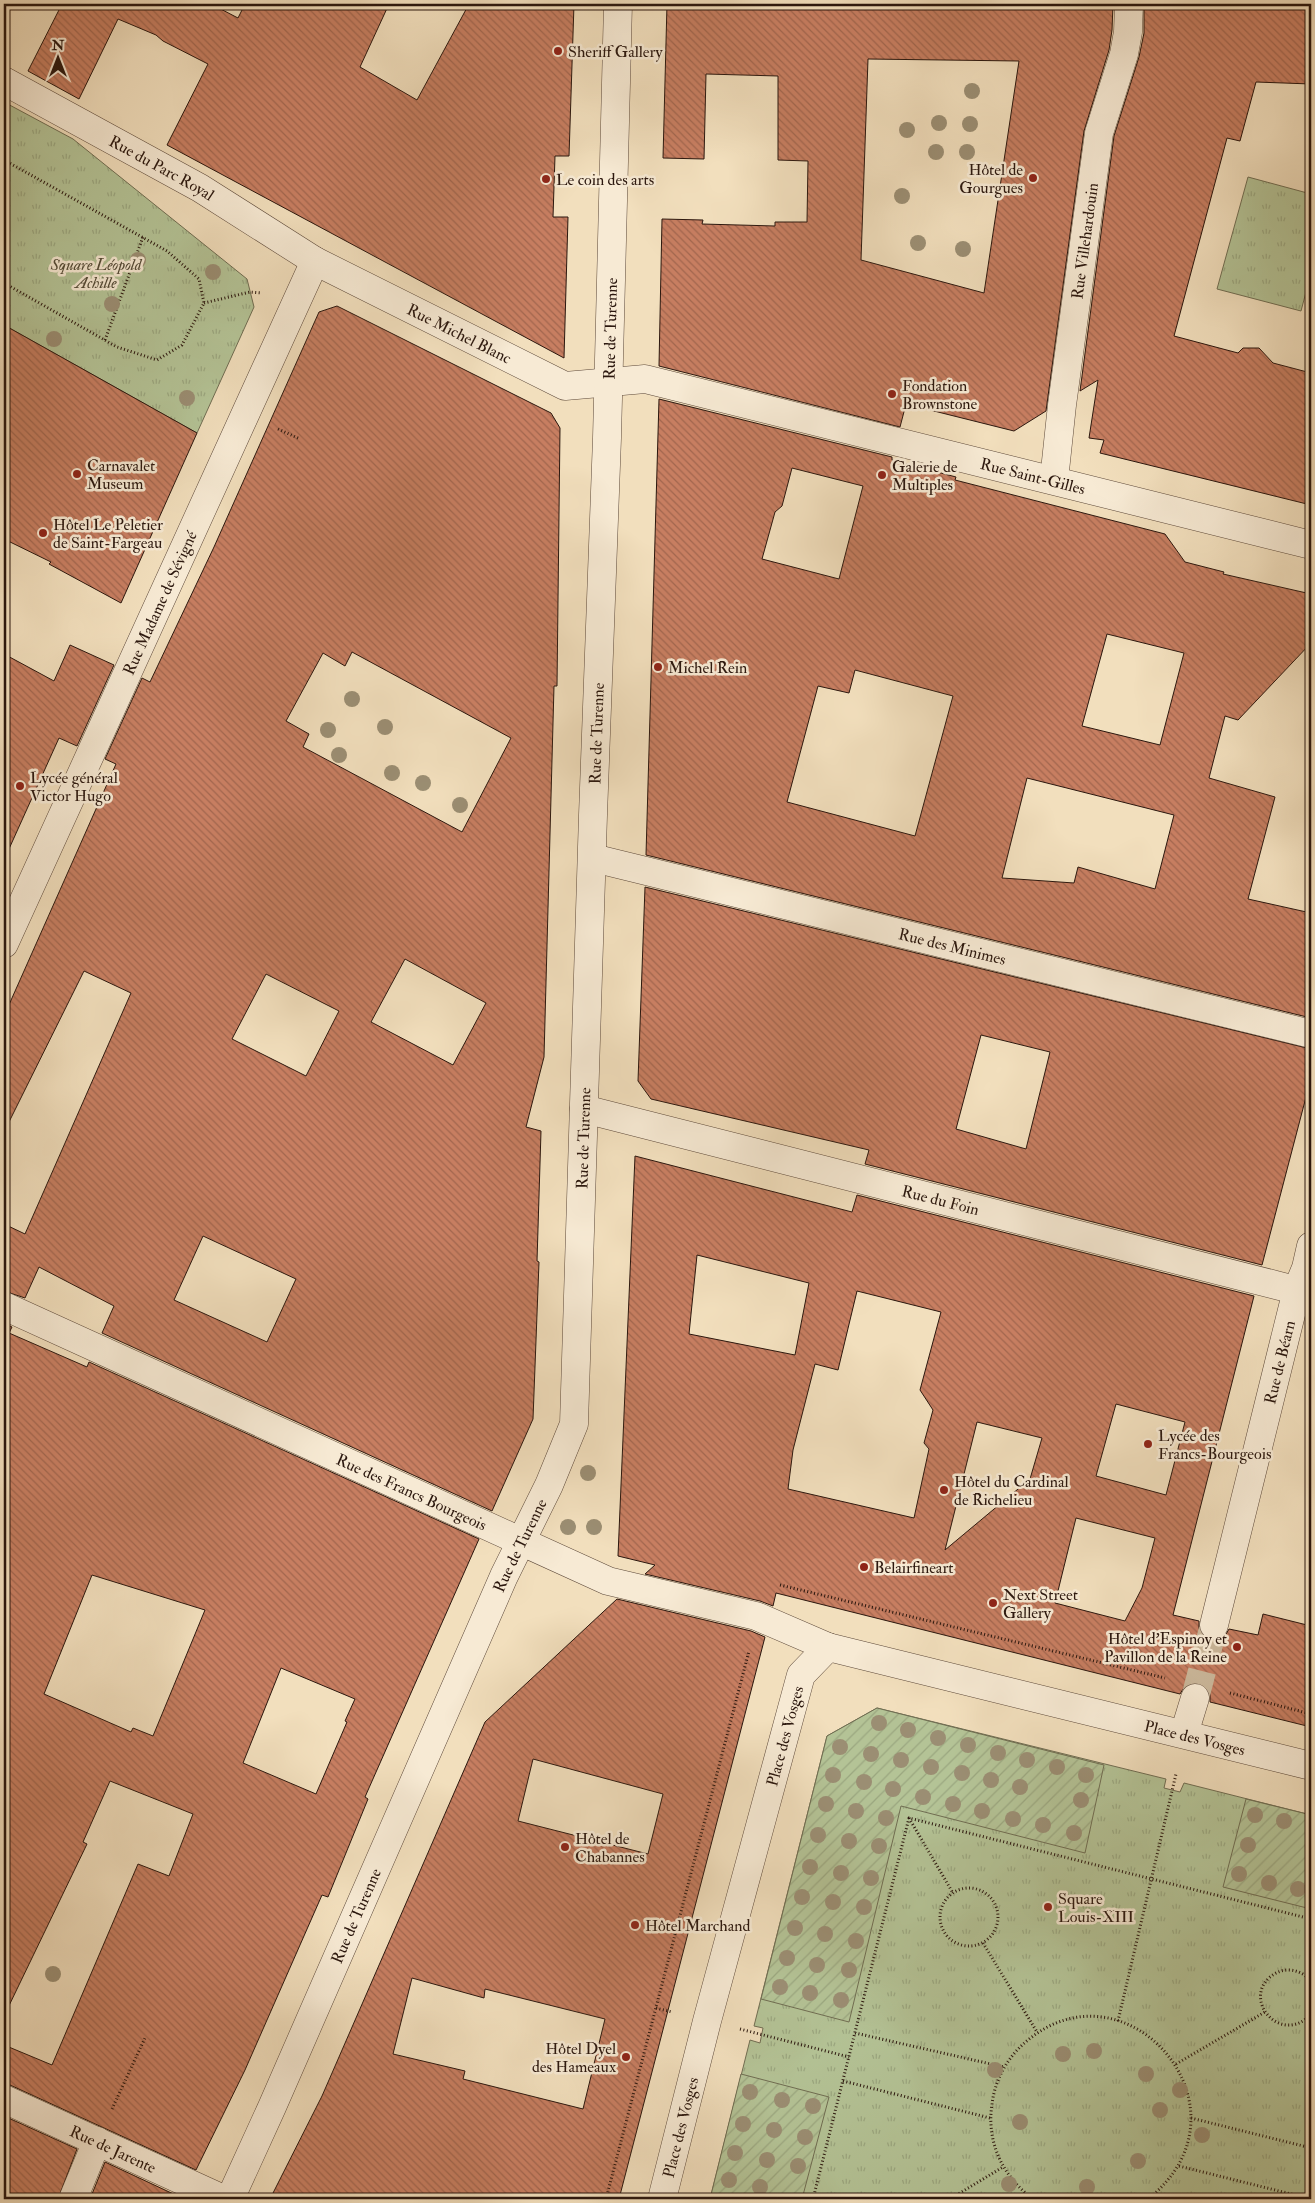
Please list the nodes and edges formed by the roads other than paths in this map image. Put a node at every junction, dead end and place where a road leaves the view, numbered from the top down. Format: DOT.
graph roads {
  1 [pos="618,4"];
  2 [pos="1129,4"];
  3 [pos="4,81"];
  4 [pos="315,261"];
  5 [pos="608,382"];
  6 [pos="1054,480"];
  7 [pos="1311,545"];
  8 [pos="593,858"];
  9 [pos="4,944"];
  10 [pos="1311,1034"];
  11 [pos="584,1108"];
  12 [pos="1311,1246"];
  13 [pos="1304,1292"];
  14 [pos="4,1306"];
  15 [pos="521,1540"];
  16 [pos="1214,1625"];
  17 [pos="828,1647"];
  18 [pos="1195,1698"];
  19 [pos="1184,1734"];
  20 [pos="1311,1766"];
  21 [pos="4,2099"];
  22 [pos="97,2142"];
  23 [pos="73,2199"];
  24 [pos="223,2199"];
  25 [pos="230,2199"];
  26 [pos="662,2199"];
  1 -- 5 [label="street, Rue de Turenne"];
  2 -- 6 [label="street, Rue Villehardouin"];
  3 -- 4 [label="street, Rue du Parc Royal"];
  4 -- 5 [label="street, Rue Michel Blanc"];
  4 -- 9 [label="street, Rue Madame de Sévigné"];
  5 -- 6 [label="street, Rue Saint-Gilles"];
  5 -- 8 [label="street, Rue de Turenne"];
  6 -- 7 [label="street, Rue Saint-Gilles"];
  8 -- 10 [label="street, Rue des Minimes"];
  8 -- 11 [label="street, Rue de Turenne"];
  11 -- 13 [label="street, Rue du Foin"];
  11 -- 15 [label="street, Rue de Turenne"];
  12 -- 13 [label="street, Rue de Béarn"];
  13 -- 16 [label="street, Rue de Béarn"];
  14 -- 15 [label="street, Rue des Francs Bourgeois"];
  15 -- 17 [label="street, Rue des Francs Bourgeois"];
  15 -- 25 [label="street, Rue de Turenne"];
  17 -- 19 [label="street, Place des Vosges"];
  17 -- 26 [label="street, Place des Vosges"];
  18 -- 19 [label="street"];
  19 -- 20 [label="street, Place des Vosges"];
  21 -- 22 [label="street, Rue de Jarente"];
  22 -- 23 [label="street"];
  22 -- 24 [label="street, Rue de Jarente"];
}
